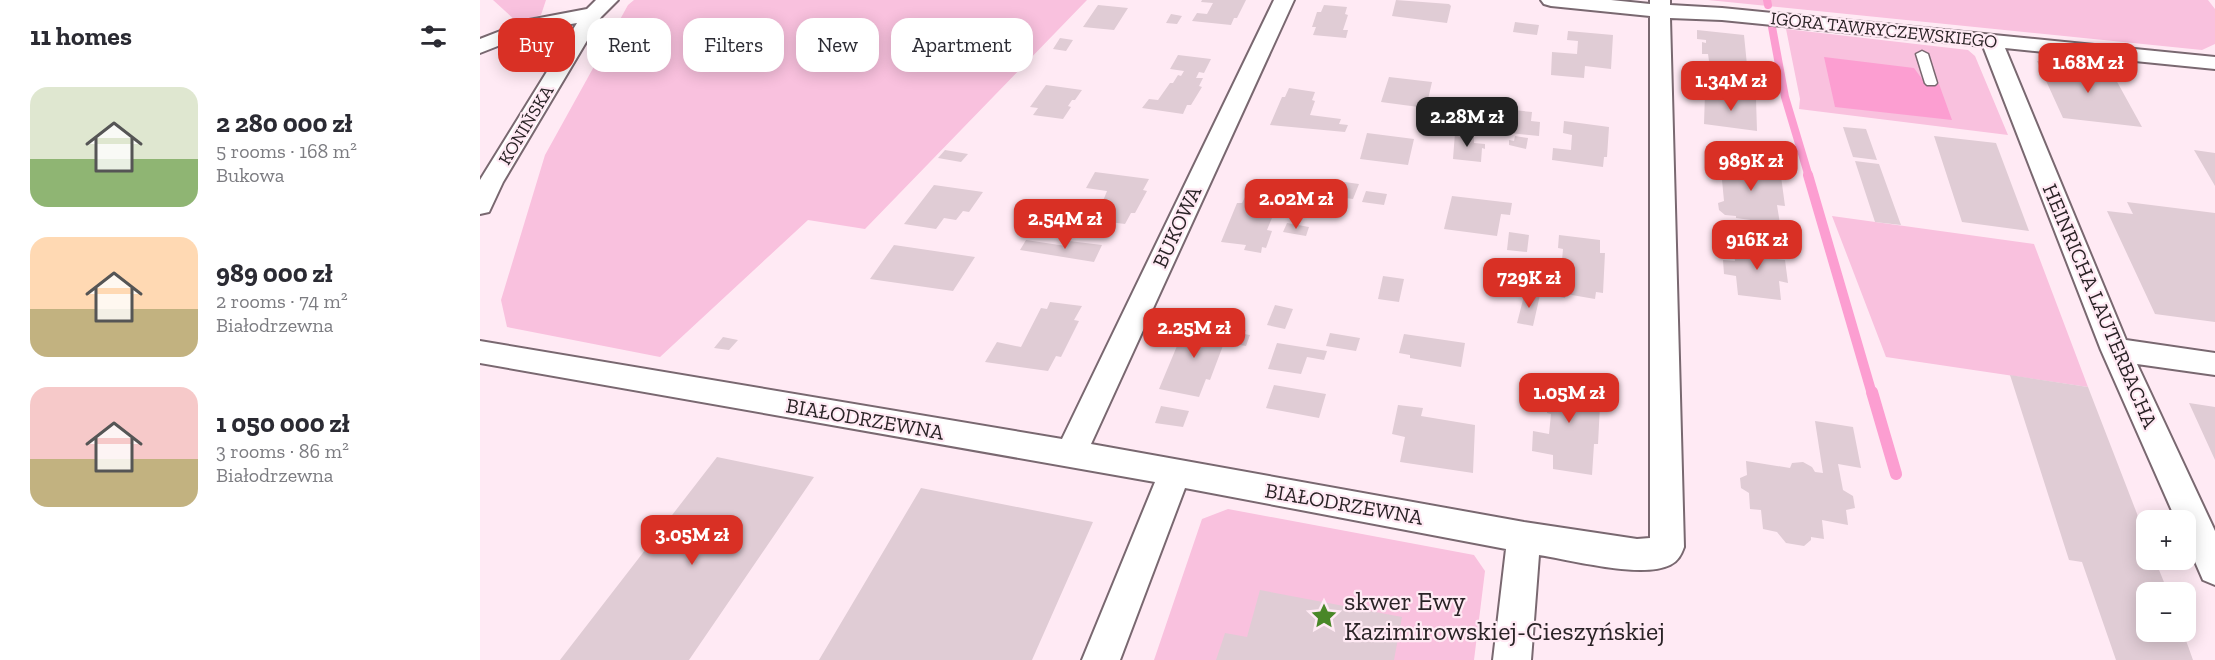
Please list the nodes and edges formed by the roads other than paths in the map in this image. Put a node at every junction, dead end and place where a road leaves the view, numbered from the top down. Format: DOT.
graph roads {
  1 [pos="1284,0"];
  2 [pos="1551,0"];
  3 [pos="1660,6"];
  4 [pos="601,7"];
  5 [pos="1991,41"];
  6 [pos="480,47"];
  7 [pos="1922,54"];
  8 [pos="2215,63"];
  9 [pos="1931,83"];
  10 [pos="480,206"];
  11 [pos="2116,350"];
  12 [pos="480,351"];
  13 [pos="2215,364"];
  14 [pos="1070,454"];
  15 [pos="1174,474"];
  16 [pos="1524,537"];
  17 [pos="2215,569"];
  18 [pos="1101,660"];
  19 [pos="1512,660"];
  1 -- 14 [label="street, BUKOWA"];
  2 -- 3 [label="street"];
  3 -- 5 [label="street, IGORA TAWRYCZEWSKIEGO"];
  3 -- 16 [label="street, BIAŁODRZEWNA"];
  4 -- 6 [label="street"];
  4 -- 10 [label="street, KONIŃSKA"];
  5 -- 8 [label="street, IGORA TAWRYCZEWSKIEGO"];
  5 -- 11 [label="street, HEINRICHA LAUTERBACHA"];
  7 -- 9 [label="lane"];
  11 -- 13 [label="street"];
  11 -- 17 [label="street, HEINRICHA LAUTERBACHA"];
  12 -- 14 [label="street, BIAŁODRZEWNA"];
  14 -- 15 [label="street, BIAŁODRZEWNA"];
  15 -- 16 [label="street, BIAŁODRZEWNA"];
  15 -- 18 [label="street"];
  16 -- 19 [label="street"];
}
